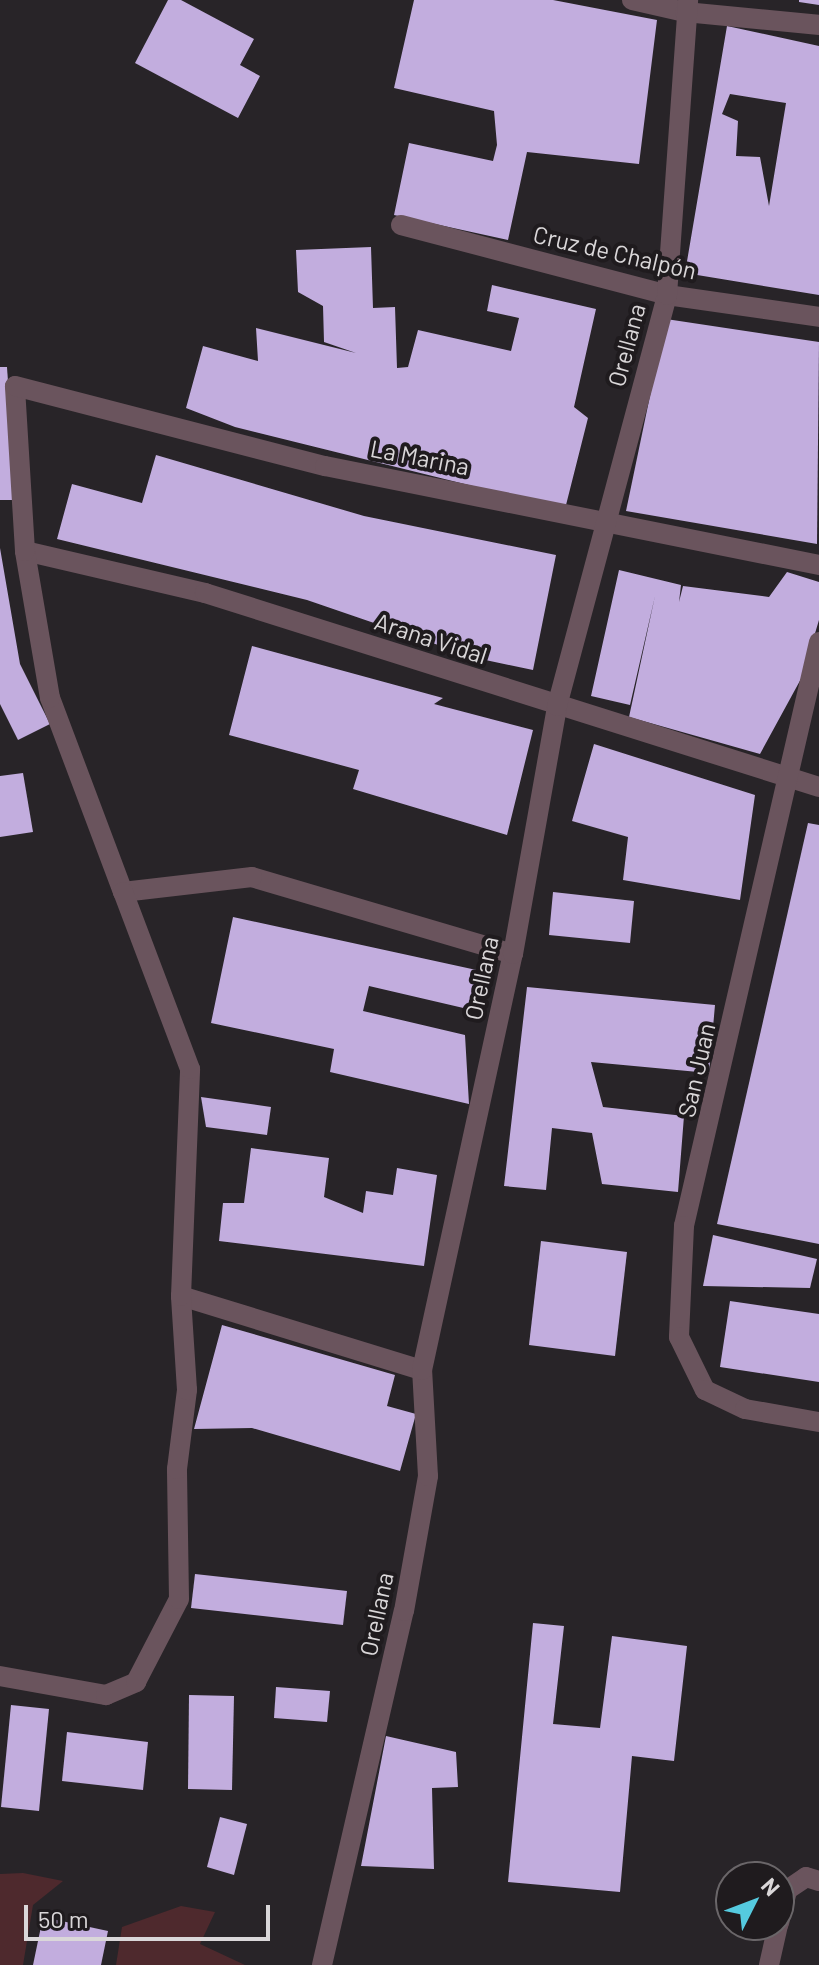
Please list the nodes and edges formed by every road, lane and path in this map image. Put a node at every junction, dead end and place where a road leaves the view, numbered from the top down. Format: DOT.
graph roads {
  1 [pos="632,0"];
  2 [pos="686,6"];
  3 [pos="819,25"];
  4 [pos="401,225"];
  5 [pos="667,295"];
  6 [pos="819,317"];
  7 [pos="605,521"];
  8 [pos="25,551"];
  9 [pos="819,565"];
  10 [pos="819,642"];
  11 [pos="557,706"];
  12 [pos="788,780"];
  13 [pos="819,787"];
  14 [pos="123,892"];
  15 [pos="513,954"];
  16 [pos="181,1296"];
  17 [pos="422,1370"];
  18 [pos="819,1422"];
  19 [pos="0,1676"];
  20 [pos="819,1881"];
  21 [pos="795,1885"];
  22 [pos="775,1941"];
  23 [pos="322,1965"];
  24 [pos="769,1965"];
  1 -- 2 [label="street"];
  2 -- 3 [label="street"];
  2 -- 5 [label="street, Orellana"];
  4 -- 5 [label="street, Cruz de Chalpón"];
  5 -- 6 [label="street, Cruz de Chalpón"];
  5 -- 7 [label="street, Orellana"];
  7 -- 8 [label="street, La Marina"];
  7 -- 9 [label="street, La Marina"];
  7 -- 11 [label="street, Orellana"];
  8 -- 11 [label="street, Arana Vidal"];
  8 -- 14 [label="street"];
  10 -- 12 [label="street, San Juan"];
  11 -- 12 [label="street, Arana Vidal"];
  11 -- 15 [label="street, Orellana"];
  12 -- 13 [label="street, Arana Vidal"];
  12 -- 18 [label="street, San Juan"];
  14 -- 15 [label="street"];
  14 -- 16 [label="street"];
  15 -- 17 [label="street, Orellana"];
  16 -- 17 [label="street"];
  16 -- 19 [label="street"];
  17 -- 23 [label="street, Orellana"];
  20 -- 21 [label="street"];
  22 -- 24 [label="street"];
}
